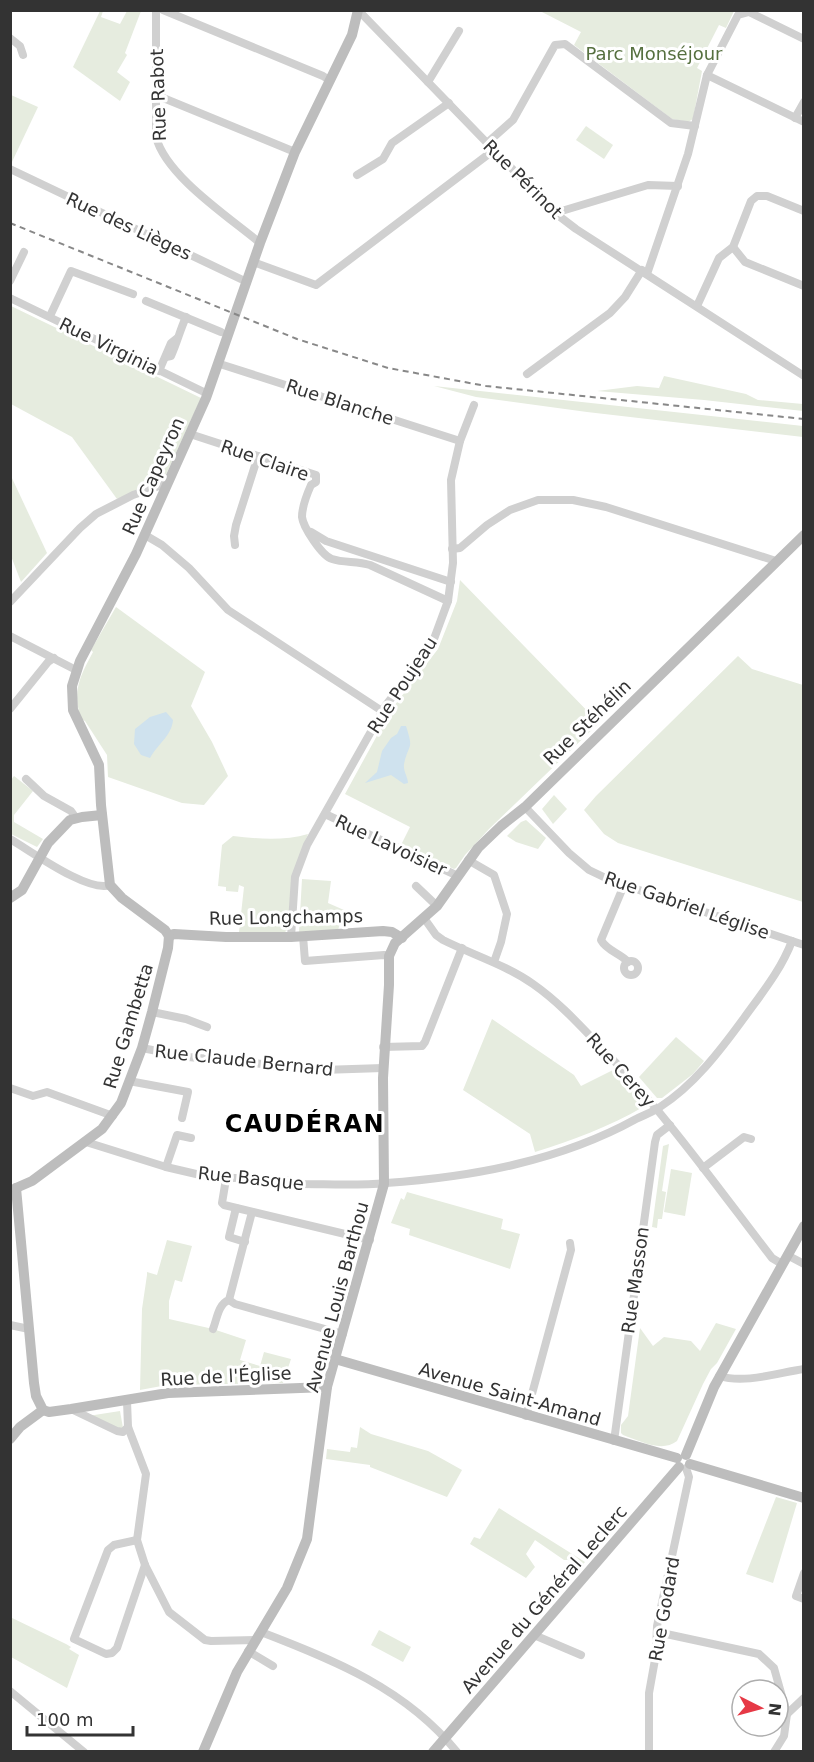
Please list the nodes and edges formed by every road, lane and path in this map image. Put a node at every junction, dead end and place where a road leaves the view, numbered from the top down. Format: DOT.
graph roads {
  1 [pos="156,10"];
  2 [pos="163,10"];
  3 [pos="358,10"];
  4 [pos="459,31"];
  5 [pos="10,38"];
  6 [pos="804,39"];
  7 [pos="23,56"];
  8 [pos="707,75"];
  9 [pos="329,80"];
  10 [pos="428,82"];
  11 [pos="156,95"];
  12 [pos="804,102"];
  13 [pos="449,103"];
  14 [pos="800,120"];
  15 [pos="695,126"];
  16 [pos="488,143"];
  17 [pos="494,150"];
  18 [pos="295,152"];
  19 [pos="10,170"];
  20 [pos="357,175"];
  21 [pos="678,186"];
  22 [pos="804,211"];
  23 [pos="555,213"];
  24 [pos="260,243"];
  25 [pos="733,247"];
  26 [pos="24,252"];
  27 [pos="254,262"];
  28 [pos="645,272"];
  29 [pos="10,281"];
  30 [pos="247,282"];
  31 [pos="804,286"];
  32 [pos="132,294"];
  33 [pos="10,298"];
  34 [pos="146,301"];
  35 [pos="697,306"];
  36 [pos="50,316"];
  37 [pos="186,316"];
  38 [pos="221,332"];
  39 [pos="220,364"];
  40 [pos="159,371"];
  41 [pos="527,374"];
  42 [pos="804,376"];
  43 [pos="208,394"];
  44 [pos="474,405"];
  45 [pos="190,434"];
  46 [pos="460,441"];
  47 [pos="258,456"];
  48 [pos="168,483"];
  49 [pos="310,531"];
  50 [pos="145,535"];
  51 [pos="804,535"];
  52 [pos="235,545"];
  53 [pos="452,549"];
  54 [pos="373,556"];
  55 [pos="776,561"];
  56 [pos="370,565"];
  57 [pos="451,582"];
  58 [pos="10,602"];
  59 [pos="448,602"];
  60 [pos="10,636"];
  61 [pos="54,658"];
  62 [pos="76,670"];
  63 [pos="10,709"];
  64 [pos="382,711"];
  65 [pos="26,779"];
  66 [pos="525,807"];
  67 [pos="325,814"];
  68 [pos="102,815"];
  69 [pos="76,818"];
  70 [pos="10,839"];
  71 [pos="39,858"];
  72 [pos="468,860"];
  73 [pos="458,876"];
  74 [pos="110,885"];
  75 [pos="624,885"];
  76 [pos="416,886"];
  77 [pos="10,898"];
  78 [pos="437,906"];
  79 [pos="424,918"];
  80 [pos="169,936"];
  81 [pos="303,936"];
  82 [pos="291,937"];
  83 [pos="402,938"];
  84 [pos="792,941"];
  85 [pos="804,945"];
  86 [pos="462,948"];
  87 [pos="389,956"];
  88 [pos="494,962"];
  89 [pos="628,962"];
  90 [pos="389,985"];
  91 [pos="152,1012"];
  92 [pos="207,1027"];
  93 [pos="384,1047"];
  94 [pos="142,1048"];
  95 [pos="383,1068"];
  96 [pos="129,1081"];
  97 [pos="10,1088"];
  98 [pos="657,1109"];
  99 [pos="113,1116"];
  100 [pos="182,1118"];
  101 [pos="670,1125"];
  102 [pos="191,1138"];
  103 [pos="751,1139"];
  104 [pos="86,1142"];
  105 [pos="166,1167"];
  106 [pos="703,1168"];
  107 [pos="226,1179"];
  108 [pos="384,1184"];
  109 [pos="13,1187"];
  110 [pos="236,1208"];
  111 [pos="252,1212"];
  112 [pos="804,1226"];
  113 [pos="370,1240"];
  114 [pos="245,1242"];
  115 [pos="570,1243"];
  116 [pos="785,1259"];
  117 [pos="804,1264"];
  118 [pos="229,1300"];
  119 [pos="10,1325"];
  120 [pos="29,1329"];
  121 [pos="213,1329"];
  122 [pos="343,1334"];
  123 [pos="335,1359"];
  124 [pos="804,1369"];
  125 [pos="719,1376"];
  126 [pos="327,1387"];
  127 [pos="127,1401"];
  128 [pos="71,1409"];
  129 [pos="43,1410"];
  130 [pos="526,1416"];
  131 [pos="128,1427"];
  132 [pos="10,1439"];
  133 [pos="614,1441"];
  134 [pos="684,1463"];
  135 [pos="804,1498"];
  136 [pos="137,1540"];
  137 [pos="145,1565"];
  138 [pos="804,1572"];
  139 [pos="804,1599"];
  140 [pos="657,1632"];
  141 [pos="534,1635"];
  142 [pos="259,1636"];
  143 [pos="248,1651"];
  144 [pos="581,1655"];
  145 [pos="273,1666"];
  146 [pos="777,1678"];
  147 [pos="10,1691"];
  148 [pos="804,1698"];
  149 [pos="790,1711"];
  150 [pos="445,1737"];
  151 [pos="783,1738"];
  152 [pos="84,1752"];
  153 [pos="203,1752"];
  154 [pos="433,1752"];
  155 [pos="457,1752"];
  156 [pos="649,1752"];
  157 [pos="774,1752"];
  1 -- 11 [label="street, Rue Rabot"];
  2 -- 9 [label="street"];
  3 -- 9 [label="street, Rue Capeyron"];
  3 -- 10 [label="street, Rue Périnot"];
  4 -- 10 [label="street"];
  5 -- 7 [label="street"];
  6 -- 8 [label="street"];
  8 -- 14 [label="street"];
  8 -- 15 [label="street"];
  9 -- 18 [label="street, Rue Capeyron"];
  10 -- 13 [label="street, Rue Périnot"];
  11 -- 18 [label="street"];
  11 -- 24 [label="street, Rue Rabot"];
  12 -- 14 [label="street"];
  13 -- 16 [label="street, Rue Périnot"];
  13 -- 20 [label="street"];
  15 -- 16 [label="street"];
  15 -- 21 [label="street"];
  16 -- 17 [label="street, Rue Périnot"];
  17 -- 23 [label="street, Rue Périnot"];
  17 -- 27 [label="street"];
  18 -- 24 [label="street, Rue Capeyron"];
  19 -- 30 [label="street, Rue des Lièges"];
  21 -- 23 [label="street"];
  21 -- 28 [label="street"];
  22 -- 25 [label="street"];
  23 -- 28 [label="street, Rue Périnot"];
  24 -- 27 [label="street, Rue Capeyron"];
  25 -- 31 [label="street"];
  25 -- 35 [label="street"];
  26 -- 29 [label="street"];
  27 -- 30 [label="street, Rue Capeyron"];
  28 -- 35 [label="street, Rue Périnot"];
  28 -- 41 [label="street"];
  30 -- 39 [label="street, Rue Capeyron"];
  32 -- 36 [label="street"];
  33 -- 36 [label="street, Rue Virginia"];
  34 -- 37 [label="street"];
  35 -- 42 [label="street, Rue Périnot"];
  36 -- 40 [label="street, Rue Virginia"];
  37 -- 38 [label="street"];
  37 -- 40 [label="street"];
  39 -- 43 [label="street, Rue Capeyron"];
  39 -- 46 [label="street, Rue Blanche"];
  40 -- 43 [label="street, Rue Virginia"];
  43 -- 45 [label="street, Rue Capeyron"];
  44 -- 46 [label="street, Rue Poujeau"];
  45 -- 47 [label="street, Rue Claire"];
  45 -- 48 [label="street, Rue Capeyron"];
  46 -- 53 [label="street, Rue Poujeau"];
  47 -- 49 [label="street, Rue Claire"];
  47 -- 52 [label="street"];
  48 -- 50 [label="street, Rue Capeyron"];
  48 -- 58 [label="street"];
  49 -- 54 [label="street"];
  49 -- 56 [label="street, Rue Claire"];
  50 -- 62 [label="street, Rue Capeyron"];
  50 -- 64 [label="street"];
  51 -- 55 [label="street, Rue Stéhélin"];
  53 -- 55 [label="street"];
  53 -- 57 [label="street, Rue Poujeau"];
  54 -- 56 [label="street"];
  54 -- 57 [label="street"];
  55 -- 66 [label="street, Rue Stéhélin"];
  56 -- 59 [label="street, Rue Claire"];
  57 -- 59 [label="street, Rue Poujeau"];
  59 -- 64 [label="street, Rue Poujeau"];
  60 -- 61 [label="street"];
  61 -- 62 [label="street"];
  61 -- 63 [label="street"];
  62 -- 68 [label="street, Rue Capeyron"];
  64 -- 67 [label="street, Rue Poujeau"];
  65 -- 69 [label="street"];
  66 -- 72 [label="street, Rue Stéhélin"];
  66 -- 75 [label="street, Rue Gabriel Léglise"];
  67 -- 73 [label="street, Rue Lavoisier"];
  67 -- 82 [label="street, Rue Poujeau"];
  68 -- 69 [label="street"];
  68 -- 74 [label="street, Rue Capeyron"];
  69 -- 71 [label="street"];
  70 -- 71 [label="street"];
  71 -- 74 [label="street"];
  71 -- 77 [label="street"];
  72 -- 73 [label="street, Rue Stéhélin"];
  72 -- 88 [label="street"];
  73 -- 78 [label="street, Rue Stéhélin"];
  74 -- 80 [label="street"];
  75 -- 84 [label="street, Rue Gabriel Léglise"];
  75 -- 89 [label="street"];
  76 -- 78 [label="street"];
  78 -- 79 [label="street, Rue Stéhélin"];
  79 -- 83 [label="street, Rue Stéhélin"];
  79 -- 86 [label="street, Rue Cerey"];
  80 -- 82 [label="street, Rue Longchamps"];
  80 -- 91 [label="street, Rue Gambetta"];
  81 -- 82 [label="street, Rue Longchamps"];
  81 -- 83 [label="street, Rue Longchamps"];
  81 -- 87 [label="street"];
  83 -- 87 [label="street"];
  83 -- 90 [label="street"];
  84 -- 85 [label="street, Rue Gabriel Léglise"];
  84 -- 98 [label="street, Rue Basque"];
  86 -- 88 [label="street, Rue Cerey"];
  86 -- 93 [label="street"];
  87 -- 90 [label="street, Avenue Louis Barthou"];
  88 -- 98 [label="street, Rue Cerey"];
  90 -- 93 [label="street, Avenue Louis Barthou"];
  91 -- 92 [label="street"];
  91 -- 94 [label="street, Rue Gambetta"];
  93 -- 95 [label="street, Avenue Louis Barthou"];
  94 -- 95 [label="street, Rue Claude Bernard"];
  94 -- 96 [label="street, Rue Gambetta"];
  95 -- 108 [label="street, Avenue Louis Barthou"];
  96 -- 99 [label="street, Rue Gambetta"];
  96 -- 100 [label="street"];
  97 -- 99 [label="street"];
  98 -- 101 [label="street, Rue Cerey"];
  98 -- 108 [label="street, Rue Basque"];
  99 -- 104 [label="street, Rue Gambetta"];
  101 -- 106 [label="street, Rue Cerey"];
  101 -- 133 [label="street, Rue Masson"];
  102 -- 105 [label="street"];
  103 -- 106 [label="street"];
  104 -- 105 [label="street, Rue Basque"];
  104 -- 109 [label="street, Rue Gambetta"];
  105 -- 107 [label="street, Rue Basque"];
  106 -- 116 [label="street, Rue Cerey"];
  107 -- 108 [label="street, Rue Basque"];
  107 -- 110 [label="street"];
  108 -- 113 [label="street, Avenue Louis Barthou"];
  109 -- 120 [label="street, Rue Gambetta"];
  110 -- 111 [label="street"];
  110 -- 114 [label="street"];
  111 -- 113 [label="street"];
  111 -- 114 [label="street"];
  112 -- 116 [label="street, Avenue du Général Leclerc"];
  113 -- 122 [label="street, Avenue Louis Barthou"];
  114 -- 118 [label="street"];
  115 -- 130 [label="street"];
  116 -- 117 [label="street, Rue Cerey"];
  116 -- 125 [label="street, Avenue du Général Leclerc"];
  118 -- 121 [label="street"];
  118 -- 122 [label="street"];
  119 -- 120 [label="street"];
  120 -- 129 [label="street, Rue Gambetta"];
  122 -- 123 [label="street, Avenue Louis Barthou"];
  123 -- 126 [label="street, Avenue Louis Barthou"];
  123 -- 130 [label="street, Avenue Saint-Amand"];
  124 -- 125 [label="street"];
  125 -- 134 [label="street, Avenue du Général Leclerc"];
  126 -- 127 [label="street, Rue de l'Église"];
  126 -- 142 [label="street, Avenue Louis Barthou"];
  127 -- 128 [label="street, Rue de l'Église"];
  127 -- 131 [label="street"];
  128 -- 129 [label="street, Rue de l'Église"];
  128 -- 131 [label="street"];
  129 -- 132 [label="street"];
  130 -- 133 [label="street, Avenue Saint-Amand"];
  131 -- 136 [label="street"];
  133 -- 134 [label="street, Avenue Saint-Amand"];
  134 -- 135 [label="street, Avenue Saint-Amand"];
  134 -- 140 [label="street, Rue Godard"];
  134 -- 141 [label="street, Avenue du Général Leclerc"];
  136 -- 137 [label="street"];
  136 -- 137 [label="street"];
  137 -- 142 [label="street"];
  138 -- 139 [label="street"];
  140 -- 146 [label="street"];
  140 -- 156 [label="street, Rue Godard"];
  141 -- 144 [label="street"];
  141 -- 150 [label="street, Avenue du Général Leclerc"];
  142 -- 143 [label="street, Avenue Louis Barthou"];
  142 -- 150 [label="street"];
  143 -- 145 [label="street"];
  143 -- 153 [label="street, Avenue Louis Barthou"];
  147 -- 152 [label="street"];
  148 -- 149 [label="street"];
  150 -- 154 [label="street, Avenue du Général Leclerc"];
  150 -- 155 [label="street"];
  151 -- 157 [label="street"];
}
